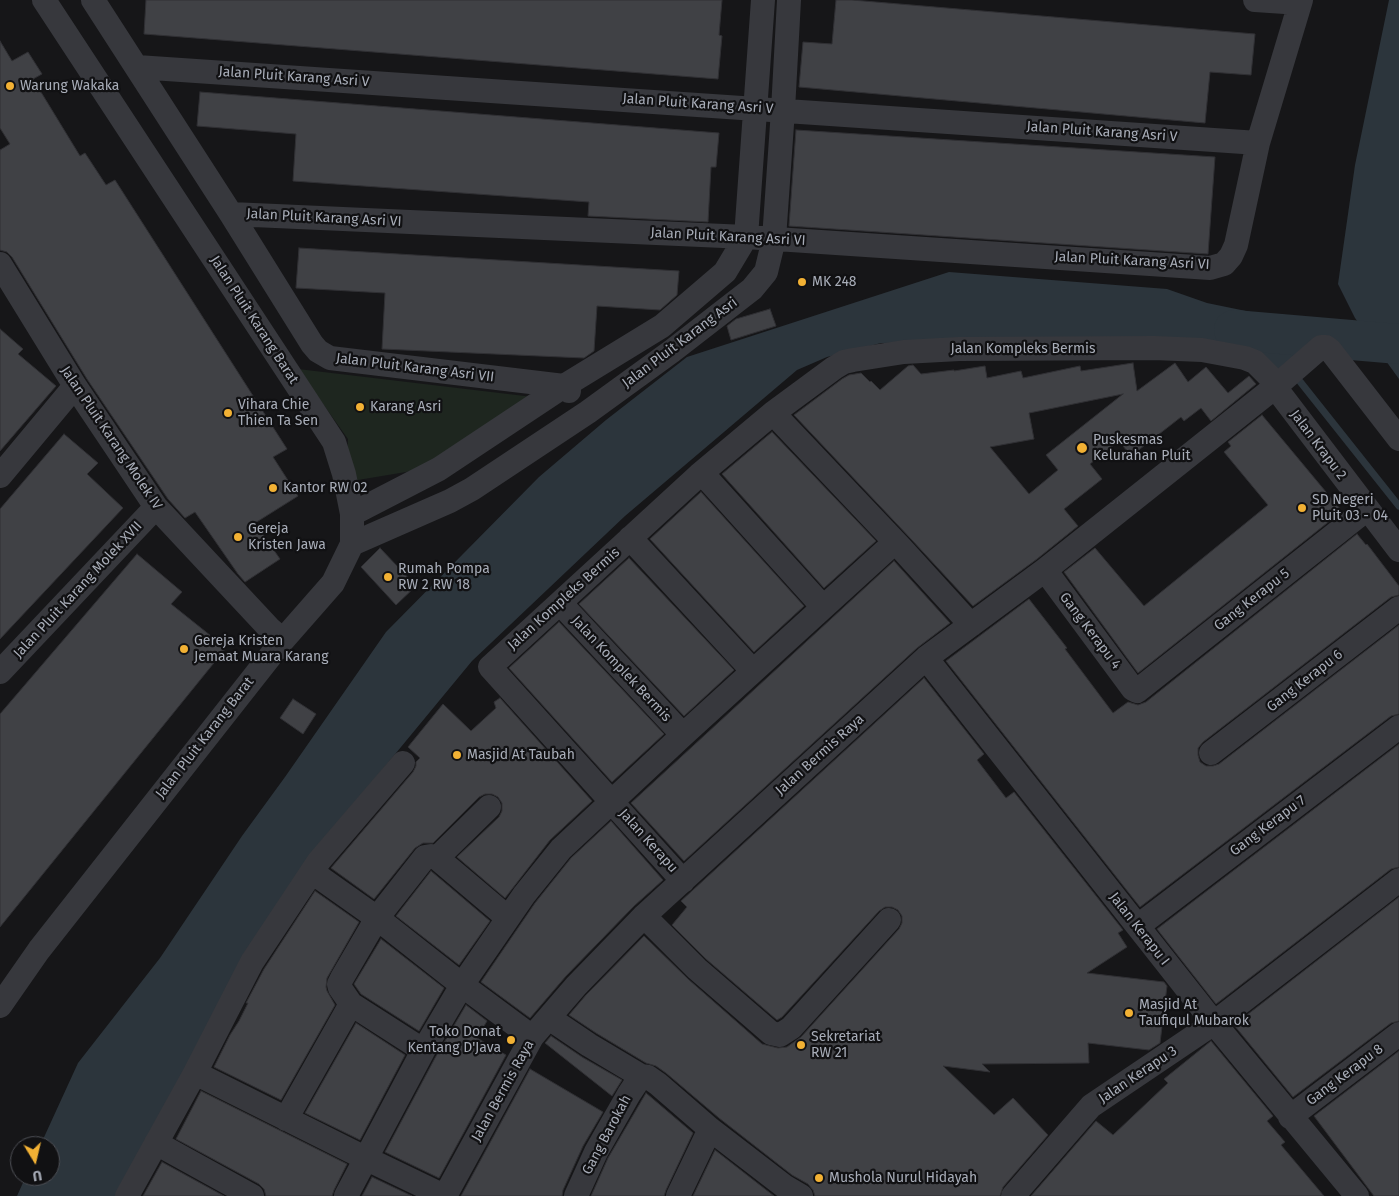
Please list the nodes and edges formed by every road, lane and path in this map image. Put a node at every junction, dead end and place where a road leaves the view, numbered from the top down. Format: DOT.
graph roads {
  1 [pos="44,0"];
  2 [pos="93,0"];
  3 [pos="763,0"];
  4 [pos="789,0"];
  5 [pos="1255,0"];
  6 [pos="1301,1"];
  7 [pos="137,67"];
  8 [pos="754,108"];
  9 [pos="783,110"];
  10 [pos="1258,143"];
  11 [pos="231,214"];
  12 [pos="746,237"];
  13 [pos="774,239"];
  14 [pos="2,274"];
  15 [pos="1280,383"];
  16 [pos="75,386"];
  17 [pos="564,386"];
  18 [pos="588,412"];
  19 [pos="774,413"];
  20 [pos="1399,439"];
  21 [pos="702,473"];
  22 [pos="0,476"];
  23 [pos="156,507"];
  24 [pos="1367,509"];
  25 [pos="352,514"];
  26 [pos="630,538"];
  27 [pos="895,542"];
  28 [pos="352,544"];
  29 [pos="1399,550"];
  30 [pos="1045,570"];
  31 [pos="560,603"];
  32 [pos="823,607"];
  33 [pos="1399,608"];
  34 [pos="971,625"];
  35 [pos="283,640"];
  36 [pos="926,658"];
  37 [pos="753,671"];
  38 [pos="0,672"];
  39 [pos="1137,691"];
  40 [pos="1399,727"];
  41 [pos="683,735"];
  42 [pos="1211,754"];
  43 [pos="403,763"];
  44 [pos="612,800"];
  45 [pos="489,807"];
  46 [pos="437,858"];
  47 [pos="312,872"];
  48 [pos="1399,880"];
  49 [pos="683,881"];
  50 [pos="644,916"];
  51 [pos="377,918"];
  52 [pos="508,918"];
  53 [pos="889,920"];
  54 [pos="1138,926"];
  55 [pos="462,985"];
  56 [pos="351,1004"];
  57 [pos="0,1006"];
  58 [pos="549,1018"];
  59 [pos="1214,1023"];
  60 [pos="532,1037"];
  61 [pos="1396,1043"];
  62 [pos="423,1051"];
  63 [pos="195,1073"];
  64 [pos="641,1076"];
  65 [pos="1290,1117"];
  66 [pos="286,1119"];
  67 [pos="710,1129"];
  68 [pos="156,1143"];
  69 [pos="365,1158"];
  70 [pos="788,1193"];
  71 [pos="127,1196"];
  72 [pos="252,1196"];
  73 [pos="346,1196"];
  74 [pos="445,1196"];
  75 [pos="576,1196"];
  76 [pos="678,1196"];
  77 [pos="1013,1196"];
  78 [pos="1357,1196"];
  1 -- 25 [label="street, Jalan Pluit Karang Barat"];
  2 -- 7 [label="street, Jalan Pluit Karang Asri VII"];
  3 -- 8 [label="street, Jalan Pluit Karang Asri"];
  4 -- 9 [label="street, Jalan Pluit Karang Asri"];
  5 -- 6 [label="street"];
  6 -- 10 [label="street"];
  7 -- 8 [label="street, Jalan Pluit Karang Asri V"];
  7 -- 11 [label="street, Jalan Pluit Karang Asri VII"];
  8 -- 9 [label="street, Jalan Pluit Karang Asri V"];
  8 -- 12 [label="street, Jalan Pluit Karang Asri"];
  9 -- 10 [label="street, Jalan Pluit Karang Asri V"];
  9 -- 13 [label="street, Jalan Pluit Karang Asri"];
  10 -- 13 [label="street, Jalan Pluit Karang Asri VI"];
  11 -- 12 [label="street, Jalan Pluit Karang Asri VI"];
  11 -- 17 [label="street, Jalan Pluit Karang Asri VII"];
  12 -- 13 [label="street, Jalan Pluit Karang Asri VI"];
  12 -- 17 [label="street, Jalan Pluit Karang Asri"];
  13 -- 18 [label="street, Jalan Pluit Karang Asri"];
  14 -- 16 [label="street, Jalan Pluit Karang Molek IV"];
  15 -- 19 [label="street, Jalan Kompleks Bermis"];
  15 -- 20 [label="street, Jalan Bermis Raya"];
  15 -- 24 [label="street, Jalan Krapu 2"];
  15 -- 30 [label="street, Jalan Bermis Raya"];
  16 -- 22 [label="street"];
  16 -- 23 [label="street, Jalan Pluit Karang Molek IV"];
  17 -- 18 [label="street"];
  17 -- 25 [label="street, Jalan Pluit Karang Asri"];
  18 -- 28 [label="street, Jalan Pluit Karang Asri"];
  19 -- 21 [label="street, Jalan Kompleks Bermis"];
  19 -- 27 [label="street"];
  21 -- 26 [label="street, Jalan Kompleks Bermis"];
  21 -- 32 [label="street"];
  23 -- 35 [label="street, Jalan Pluit Karang Molek IV"];
  23 -- 38 [label="street, Jalan Pluit Karang Molek XVII"];
  24 -- 29 [label="street, Jalan Krapu 2"];
  24 -- 39 [label="street, Gang Kerapu 5"];
  25 -- 28 [label="street, Jalan Pluit Karang Barat"];
  26 -- 31 [label="street, Jalan Kompleks Bermis"];
  26 -- 37 [label="street"];
  27 -- 32 [label="street"];
  27 -- 34 [label="street"];
  28 -- 35 [label="street, Jalan Pluit Karang Barat"];
  30 -- 34 [label="street, Jalan Bermis Raya"];
  30 -- 39 [label="street, Gang Kerapu 4"];
  31 -- 41 [label="street, Jalan Komplek Bermis"];
  31 -- 44 [label="street, Jalan Kompleks Bermis"];
  32 -- 37 [label="street"];
  33 -- 42 [label="street, Gang Kerapu 6"];
  34 -- 36 [label="street, Jalan Bermis Raya"];
  35 -- 57 [label="street, Jalan Pluit Karang Barat"];
  36 -- 49 [label="street, Jalan Bermis Raya"];
  36 -- 54 [label="street, Jalan Kerapu I"];
  37 -- 41 [label="street"];
  40 -- 54 [label="street, Gang Kerapu 7"];
  41 -- 44 [label="street"];
  43 -- 47 [label="street"];
  44 -- 49 [label="street, Jalan Kerapu"];
  44 -- 52 [label="street"];
  45 -- 46 [label="street"];
  46 -- 51 [label="street"];
  46 -- 52 [label="street"];
  47 -- 51 [label="street"];
  47 -- 63 [label="street"];
  48 -- 59 [label="street, Jalan Kerapu 3"];
  49 -- 50 [label="street, Jalan Bermis Raya"];
  50 -- 53 [label="street"];
  50 -- 58 [label="street, Jalan Bermis Raya"];
  51 -- 55 [label="street"];
  51 -- 56 [label="street"];
  52 -- 55 [label="street"];
  54 -- 59 [label="street, Jalan Kerapu I"];
  55 -- 60 [label="street"];
  55 -- 62 [label="street"];
  56 -- 62 [label="street"];
  56 -- 66 [label="street"];
  58 -- 60 [label="street, Jalan Bermis Raya"];
  58 -- 64 [label="street"];
  59 -- 65 [label="street, Jalan Kerapu I"];
  59 -- 77 [label="street, Jalan Kerapu 3"];
  60 -- 74 [label="street, Jalan Bermis Raya"];
  61 -- 65 [label="street, Gang Kerapu 8"];
  62 -- 69 [label="street"];
  63 -- 66 [label="street"];
  63 -- 68 [label="street"];
  64 -- 67 [label="street"];
  64 -- 75 [label="street, Gang Barokah"];
  65 -- 78 [label="street, Jalan Kerapu I"];
  66 -- 69 [label="street"];
  67 -- 70 [label="street"];
  67 -- 76 [label="street"];
  68 -- 71 [label="street"];
  68 -- 72 [label="street"];
  69 -- 73 [label="street"];
  69 -- 74 [label="street"];
}
